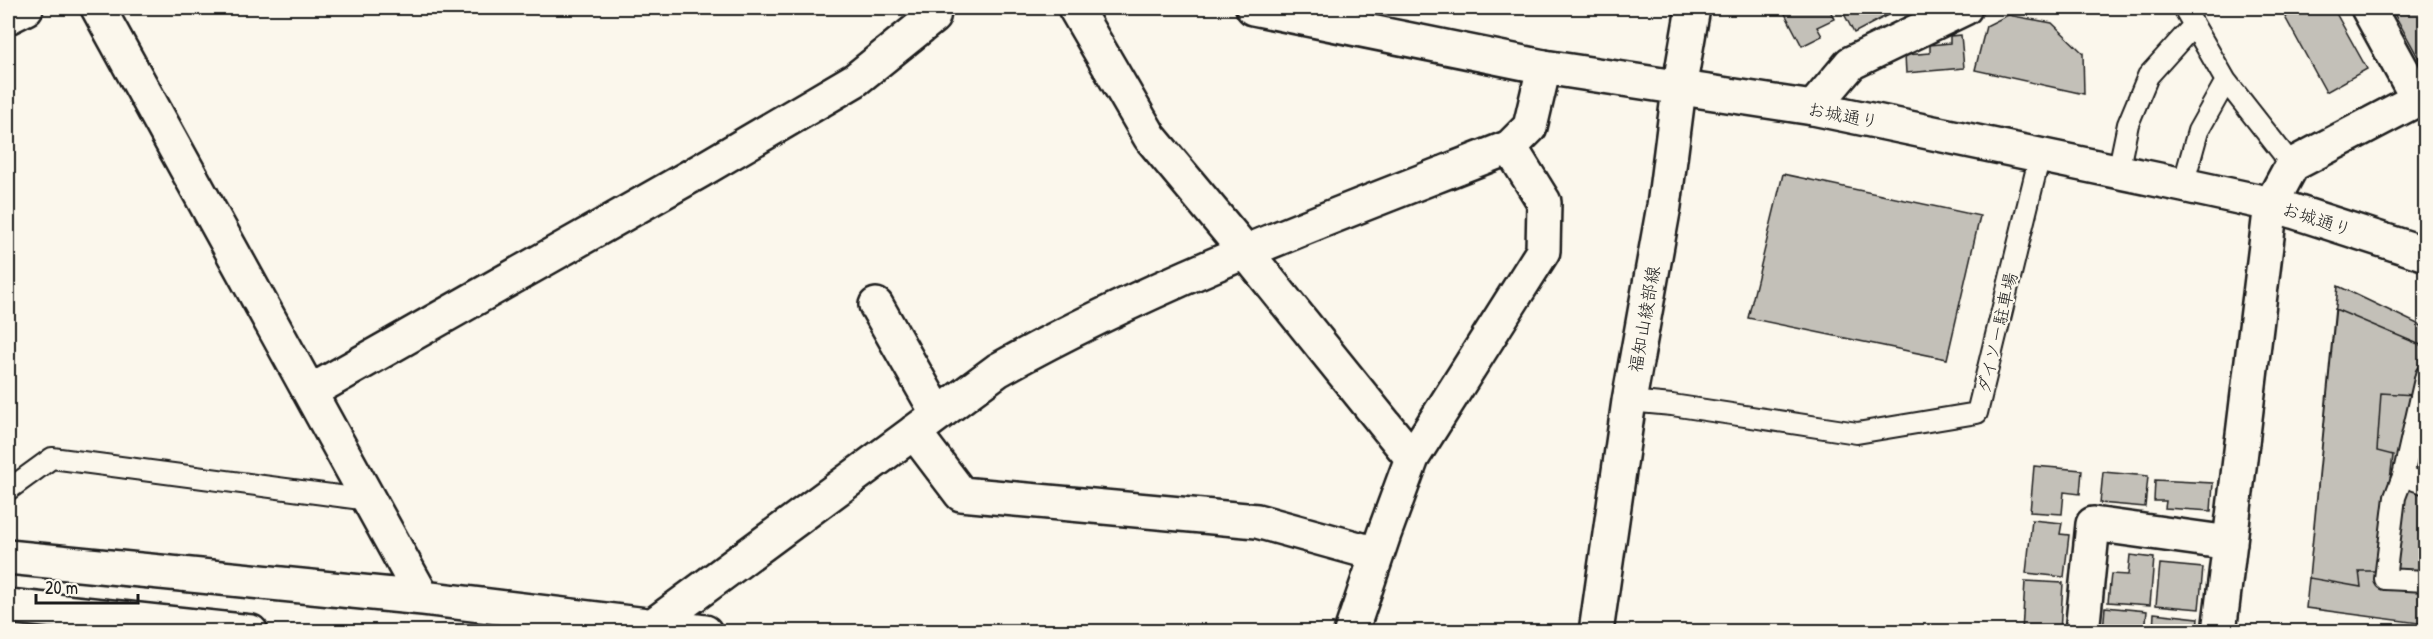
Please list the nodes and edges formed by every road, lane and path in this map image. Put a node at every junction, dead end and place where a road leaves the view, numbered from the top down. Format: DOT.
graph roads {
  1 [pos="26,8"];
  2 [pos="98,8"];
  3 [pos="935,8"];
  4 [pos="1075,8"];
  5 [pos="1253,8"];
  6 [pos="1693,8"];
  7 [pos="1965,8"];
  8 [pos="2184,8"];
  9 [pos="2368,8"];
  10 [pos="8,17"];
  11 [pos="2193,26"];
  12 [pos="1544,67"];
  13 [pos="2226,81"];
  14 [pos="1678,89"];
  15 [pos="2422,97"];
  16 [pos="1813,108"];
  17 [pos="1510,147"];
  18 [pos="2040,155"];
  19 [pos="2292,165"];
  20 [pos="2118,172"];
  21 [pos="2183,184"];
  22 [pos="2271,204"];
  23 [pos="1245,251"];
  24 [pos="2426,254"];
  25 [pos="876,305"];
  26 [pos="2426,375"];
  27 [pos="310,392"];
  28 [pos="1629,401"];
  29 [pos="926,423"];
  30 [pos="1412,458"];
  31 [pos="2403,476"];
  32 [pos="2426,484"];
  33 [pos="8,490"];
  34 [pos="369,500"];
  35 [pos="2230,543"];
  36 [pos="1377,554"];
  37 [pos="8,557"];
  38 [pos="2426,581"];
  39 [pos="423,598"];
  40 [pos="8,606"];
  41 [pos="652,626"];
  42 [pos="251,632"];
  43 [pos="705,632"];
  44 [pos="1351,632"];
  45 [pos="1596,632"];
  46 [pos="2082,632"];
  47 [pos="2219,632"];
  1 -- 10 [label="street"];
  2 -- 27 [label="street"];
  3 -- 27 [label="street"];
  4 -- 23 [label="street"];
  5 -- 12 [label="street, お城通り"];
  6 -- 14 [label="street, 福知山綾部線"];
  7 -- 16 [label="street"];
  8 -- 11 [label="lane"];
  9 -- 15 [label="street"];
  11 -- 13 [label="lane"];
  11 -- 20 [label="lane"];
  12 -- 14 [label="street, お城通り"];
  12 -- 17 [label="street"];
  13 -- 19 [label="lane"];
  13 -- 21 [label="lane"];
  14 -- 16 [label="street, お城通り"];
  14 -- 28 [label="street, 福知山綾部線"];
  15 -- 19 [label="street"];
  16 -- 18 [label="street, お城通り"];
  17 -- 23 [label="street"];
  17 -- 30 [label="street"];
  18 -- 20 [label="street, お城通り"];
  18 -- 28 [label="lane, ダイソー駐車場"];
  19 -- 22 [label="street"];
  20 -- 21 [label="street, お城通り"];
  21 -- 22 [label="street, お城通り"];
  22 -- 24 [label="street, お城通り"];
  22 -- 35 [label="street"];
  23 -- 29 [label="street"];
  23 -- 30 [label="street"];
  25 -- 29 [label="street"];
  26 -- 31 [label="lane"];
  27 -- 34 [label="street"];
  28 -- 45 [label="street, 福知山綾部線"];
  29 -- 36 [label="street"];
  29 -- 41 [label="street"];
  30 -- 36 [label="street"];
  31 -- 32 [label="lane"];
  31 -- 38 [label="lane"];
  33 -- 34 [label="lane"];
  34 -- 39 [label="street"];
  35 -- 46 [label="street"];
  35 -- 47 [label="street"];
  36 -- 44 [label="street"];
  37 -- 39 [label="street"];
  39 -- 41 [label="street"];
  40 -- 42 [label="street"];
  41 -- 43 [label="street"];
}
